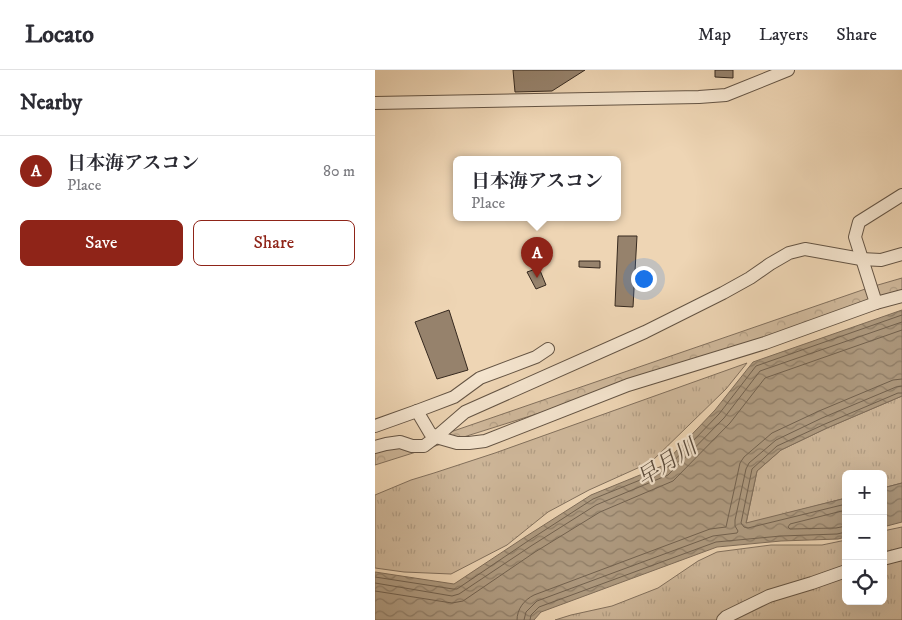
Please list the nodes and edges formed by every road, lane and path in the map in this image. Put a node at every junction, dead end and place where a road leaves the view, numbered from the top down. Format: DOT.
graph roads {
  1 [pos="788,70"];
  2 [pos="757,76"];
  3 [pos="375,103"];
  4 [pos="902,195"];
  5 [pos="902,254"];
  6 [pos="861,259"];
  7 [pos="902,296"];
  8 [pos="876,303"];
  9 [pos="548,349"];
  10 [pos="417,411"];
  11 [pos="375,426"];
  12 [pos="436,437"];
  13 [pos="375,447"];
  14 [pos="902,554"];
  15 [pos="887,558"];
  16 [pos="842,572"];
  17 [pos="723,620"];
  1 -- 2 [label="street"];
  2 -- 3 [label="street"];
  4 -- 6 [label="street"];
  5 -- 6 [label="street"];
  6 -- 8 [label="street"];
  6 -- 12 [label="street"];
  7 -- 8 [label="street"];
  8 -- 12 [label="street"];
  9 -- 10 [label="street"];
  10 -- 11 [label="street"];
  10 -- 12 [label="street"];
  12 -- 13 [label="street"];
  14 -- 15 [label="street"];
  16 -- 17 [label="street"];
}
